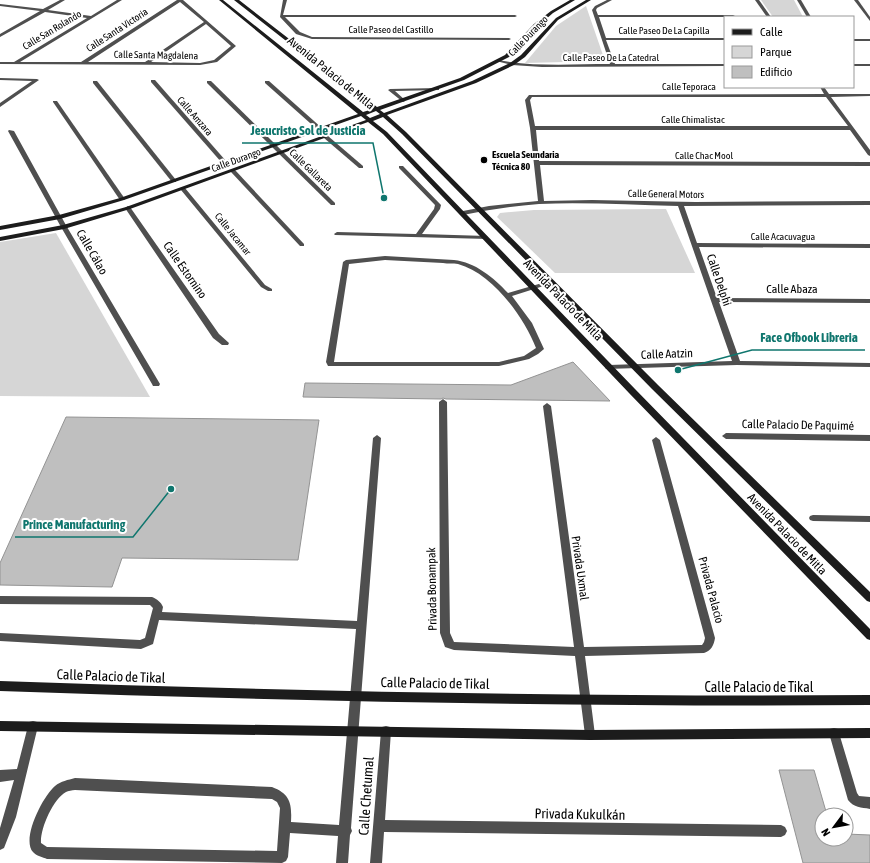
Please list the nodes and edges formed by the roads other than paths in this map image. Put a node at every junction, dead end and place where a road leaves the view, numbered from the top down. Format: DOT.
graph roads {
  1 [pos="6,0"];
  2 [pos="63,0"];
  3 [pos="120,0"];
  4 [pos="180,0"];
  5 [pos="221,0"];
  6 [pos="236,0"];
  7 [pos="286,0"];
  8 [pos="573,0"];
  9 [pos="589,0"];
  10 [pos="610,0"];
  11 [pos="757,0"];
  12 [pos="799,0"];
  13 [pos="856,0"];
  14 [pos="0,4"];
  15 [pos="43,11"];
  16 [pos="281,16"];
  17 [pos="515,16"];
  18 [pos="596,16"];
  19 [pos="733,16"];
  20 [pos="768,16"];
  21 [pos="809,16"];
  22 [pos="91,18"];
  23 [pos="870,20"];
  24 [pos="206,22"];
  25 [pos="0,36"];
  26 [pos="509,39"];
  27 [pos="604,39"];
  28 [pos="724,39"];
  29 [pos="854,40"];
  30 [pos="870,40"];
  31 [pos="498,61"];
  32 [pos="0,63"];
  33 [pos="14,63"];
  34 [pos="83,63"];
  35 [pos="147,63"];
  36 [pos="512,64"];
  37 [pos="854,65"];
  38 [pos="870,65"];
  39 [pos="613,66"];
  40 [pos="724,66"];
  41 [pos="0,79"];
  42 [pos="153,81"];
  43 [pos="95,82"];
  44 [pos="209,82"];
  45 [pos="267,82"];
  46 [pos="823,88"];
  47 [pos="437,89"];
  48 [pos="828,95"];
  49 [pos="870,95"];
  50 [pos="403,101"];
  51 [pos="55,102"];
  52 [pos="0,105"];
  53 [pos="376,110"];
  54 [pos="363,115"];
  55 [pos="384,115"];
  56 [pos="371,120"];
  57 [pos="533,128"];
  58 [pos="852,128"];
  59 [pos="321,130"];
  60 [pos="11,131"];
  61 [pos="326,136"];
  62 [pos="273,146"];
  63 [pos="281,153"];
  64 [pos="870,154"];
  65 [pos="224,162"];
  66 [pos="537,163"];
  67 [pos="870,164"];
  68 [pos="361,167"];
  69 [pos="401,167"];
  70 [pos="233,171"];
  71 [pos="174,181"];
  72 [pos="438,187"];
  73 [pos="183,189"];
  74 [pos="425,190"];
  75 [pos="122,199"];
  76 [pos="541,201"];
  77 [pos="870,203"];
  78 [pos="333,204"];
  79 [pos="680,204"];
  80 [pos="128,208"];
  81 [pos="480,209"];
  82 [pos="462,213"];
  83 [pos="60,217"];
  84 [pos="64,227"];
  85 [pos="0,228"];
  86 [pos="337,234"];
  87 [pos="419,235"];
  88 [pos="486,238"];
  89 [pos="0,239"];
  90 [pos="302,245"];
  91 [pos="695,245"];
  92 [pos="870,246"];
  93 [pos="551,282"];
  94 [pos="533,287"];
  95 [pos="270,290"];
  96 [pos="506,296"];
  97 [pos="714,300"];
  98 [pos="870,301"];
  99 [pos="225,342"];
  100 [pos="737,363"];
  101 [pos="870,365"];
  102 [pos="635,366"];
  103 [pos="610,367"];
  104 [pos="156,384"];
  105 [pos="443,402"];
  106 [pos="547,406"];
  107 [pos="726,436"];
  108 [pos="377,438"];
  109 [pos="870,438"];
  110 [pos="656,440"];
  111 [pos="813,518"];
  112 [pos="870,519"];
  113 [pos="870,598"];
  114 [pos="0,600"];
  115 [pos="156,616"];
  116 [pos="361,626"];
  117 [pos="870,636"];
  118 [pos="0,637"];
  119 [pos="579,652"];
  120 [pos="0,686"];
  121 [pos="357,696"];
  122 [pos="586,700"];
  123 [pos="870,700"];
  124 [pos="0,726"];
  125 [pos="32,726"];
  126 [pos="386,731"];
  127 [pos="353,732"];
  128 [pos="834,733"];
  129 [pos="870,733"];
  130 [pos="590,735"];
  131 [pos="20,774"];
  132 [pos="0,776"];
  133 [pos="870,803"];
  134 [pos="378,826"];
  135 [pos="285,827"];
  136 [pos="346,831"];
  137 [pos="781,831"];
  138 [pos="0,844"];
  139 [pos="282,860"];
  140 [pos="342,863"];
  141 [pos="376,863"];
  1 -- 14 [label="street"];
  2 -- 15 [label="street"];
  3 -- 22 [label="street, Calle San Rolando"];
  4 -- 24 [label="street, Calle Santa Magdalena"];
  4 -- 34 [label="street, Calle Santa Victoria"];
  5 -- 54 [label="main road, Avenida Palacio de Mitla"];
  6 -- 53 [label="main road, Avenida Palacio de Mitla"];
  7 -- 16 [label="street"];
  8 -- 31 [label="main road, Calle Durango"];
  9 -- 36 [label="main road, Calle Durango"];
  10 -- 18 [label="street"];
  11 -- 20 [label="street"];
  12 -- 21 [label="street"];
  13 -- 23 [label="street"];
  14 -- 15 [label="street"];
  15 -- 22 [label="street"];
  15 -- 25 [label="street"];
  16 -- 17 [label="street, Calle Paseo del Castillo"];
  16 -- 26 [label="street, Calle Paseo del Castillo"];
  18 -- 19 [label="street"];
  18 -- 27 [label="street"];
  22 -- 33 [label="street, Calle San Rolando"];
  24 -- 35 [label="street"];
  24 -- 35 [label="street, Calle Santa Magdalena"];
  27 -- 28 [label="street, Calle Paseo De La Capilla"];
  27 -- 39 [label="street"];
  29 -- 30 [label="street"];
  31 -- 36 [label="street, Calle Paseo De La Catedral"];
  31 -- 47 [label="main road, Calle Durango"];
  32 -- 33 [label="street, Calle Santa Magdalena"];
  33 -- 34 [label="street, Calle Santa Magdalena"];
  34 -- 35 [label="street, Calle Santa Magdalena"];
  36 -- 39 [label="street, Calle Paseo De La Catedral"];
  36 -- 55 [label="main road, Calle Durango"];
  37 -- 38 [label="street"];
  39 -- 40 [label="street, Calle Paseo De La Catedral"];
  41 -- 52 [label="street"];
  42 -- 65 [label="street, Calle Amzara"];
  43 -- 71 [label="street"];
  44 -- 62 [label="street, Calle Gallareta"];
  45 -- 59 [label="street"];
  46 -- 48 [label="street"];
  47 -- 50 [label="main road, Calle Durango"];
  47 -- 50 [label="street"];
  48 -- 49 [label="street, Calle Teporaca"];
  48 -- 57 [label="street, Calle Teporaca"];
  48 -- 58 [label="street"];
  50 -- 53 [label="main road, Calle Durango"];
  51 -- 75 [label="street"];
  53 -- 54 [label="main road, Calle Durango"];
  53 -- 55 [label="main road, Avenida Palacio de Mitla"];
  54 -- 56 [label="main road, Avenida Palacio de Mitla"];
  54 -- 59 [label="main road, Calle Durango"];
  55 -- 56 [label="main road, Calle Durango"];
  55 -- 81 [label="main road, Avenida Palacio de Mitla"];
  56 -- 61 [label="main road, Calle Durango"];
  56 -- 72 [label="main road, Avenida Palacio de Mitla"];
  57 -- 58 [label="street, Calle Chimalistac"];
  57 -- 66 [label="street"];
  58 -- 64 [label="street"];
  59 -- 62 [label="main road, Calle Durango"];
  60 -- 83 [label="street, Calle Cálao"];
  61 -- 63 [label="main road, Calle Durango"];
  61 -- 68 [label="street"];
  62 -- 63 [label="street, Calle Gallareta"];
  62 -- 65 [label="main road, Calle Durango"];
  63 -- 70 [label="main road, Calle Durango"];
  63 -- 78 [label="street, Calle Gallareta"];
  65 -- 71 [label="main road, Calle Durango"];
  66 -- 67 [label="street, Calle Chac Mool"];
  66 -- 76 [label="street"];
  69 -- 74 [label="street"];
  70 -- 73 [label="main road, Calle Durango"];
  70 -- 90 [label="street"];
  71 -- 75 [label="main road, Calle Durango"];
  72 -- 74 [label="street"];
  72 -- 82 [label="main road, Avenida Palacio de Mitla"];
  73 -- 80 [label="main road, Calle Durango"];
  73 -- 95 [label="street, Calle Jacamar"];
  74 -- 87 [label="street"];
  75 -- 83 [label="main road, Calle Durango"];
  76 -- 79 [label="street, Calle General Motors"];
  76 -- 81 [label="street, Calle General Motors"];
  77 -- 79 [label="street, Calle General Motors"];
  79 -- 91 [label="street, Calle Delphi"];
  80 -- 84 [label="main road, Calle Durango"];
  80 -- 99 [label="street, Calle Estornino"];
  81 -- 82 [label="street, Calle General Motors"];
  81 -- 93 [label="main road, Avenida Palacio de Mitla"];
  82 -- 88 [label="main road, Avenida Palacio de Mitla"];
  83 -- 84 [label="street, Calle Cálao"];
  83 -- 85 [label="main road, Calle Durango"];
  84 -- 89 [label="main road, Calle Durango"];
  84 -- 104 [label="street, Calle Cálao"];
  86 -- 87 [label="street"];
  87 -- 88 [label="street"];
  88 -- 94 [label="main road, Avenida Palacio de Mitla"];
  91 -- 92 [label="street, Calle Acacuvagua"];
  91 -- 97 [label="street, Calle Delphi"];
  93 -- 94 [label="street"];
  93 -- 102 [label="main road, Avenida Palacio de Mitla"];
  94 -- 96 [label="street"];
  94 -- 103 [label="main road, Avenida Palacio de Mitla"];
  96 -- 96 [label="street"];
  97 -- 98 [label="street, Calle Abaza"];
  97 -- 100 [label="street, Calle Delphi"];
  100 -- 101 [label="street, Calle Aatzin"];
  100 -- 102 [label="street, Calle Aatzin"];
  102 -- 103 [label="street, Calle Aatzin"];
  102 -- 113 [label="main road, Avenida Palacio de Mitla"];
  103 -- 117 [label="main road, Avenida Palacio de Mitla"];
  105 -- 119 [label="street, Privada Bonampak"];
  106 -- 119 [label="street, Privada Uxmal"];
  107 -- 109 [label="street, Calle Palacio De Paquimé"];
  108 -- 116 [label="street"];
  110 -- 119 [label="street, Privada Palacio"];
  111 -- 112 [label="street"];
  114 -- 115 [label="street"];
  115 -- 116 [label="street"];
  115 -- 118 [label="street"];
  116 -- 121 [label="street"];
  119 -- 122 [label="street, Privada Uxmal"];
  120 -- 121 [label="main road, Calle Palacio de Tikal"];
  121 -- 122 [label="main road, Calle Palacio de Tikal"];
  121 -- 127 [label="street"];
  122 -- 123 [label="main road, Calle Palacio de Tikal"];
  122 -- 130 [label="street, Privada Uxmal"];
  124 -- 125 [label="main road"];
  125 -- 127 [label="main road"];
  125 -- 131 [label="street"];
  126 -- 127 [label="main road"];
  126 -- 130 [label="main road"];
  126 -- 134 [label="street, Calle Chetumal"];
  127 -- 136 [label="street"];
  128 -- 129 [label="main road"];
  128 -- 130 [label="main road"];
  128 -- 133 [label="street"];
  131 -- 132 [label="street"];
  131 -- 138 [label="street"];
  134 -- 137 [label="street, Privada Kukulkán"];
  134 -- 141 [label="street, Calle Chetumal"];
  135 -- 136 [label="street"];
  135 -- 139 [label="street"];
  135 -- 139 [label="street"];
  136 -- 140 [label="street"];
}
